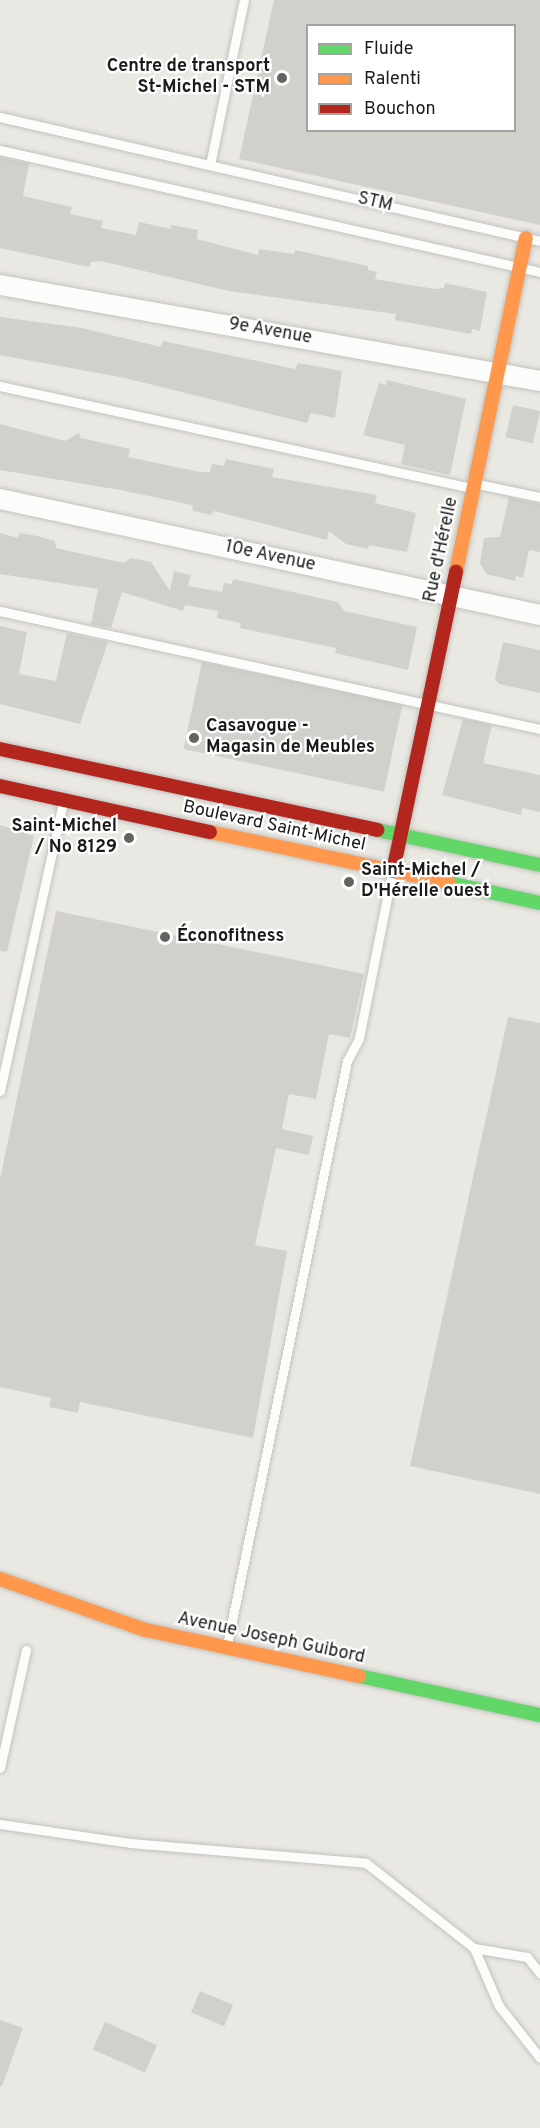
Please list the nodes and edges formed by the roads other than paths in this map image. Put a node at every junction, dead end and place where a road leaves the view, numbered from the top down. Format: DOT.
graph roads {
  1 [pos="244,0"];
  2 [pos="0,117"];
  3 [pos="0,150"];
  4 [pos="210,165"];
  5 [pos="526,237"];
  6 [pos="540,241"];
  7 [pos="519,268"];
  8 [pos="540,272"];
  9 [pos="0,285"];
  10 [pos="498,372"];
  11 [pos="540,381"];
  12 [pos="0,387"];
  13 [pos="474,486"];
  14 [pos="540,497"];
  15 [pos="0,499"];
  16 [pos="451,596"];
  17 [pos="0,611"];
  18 [pos="540,615"];
  19 [pos="428,704"];
  20 [pos="540,729"];
  21 [pos="0,749"];
  22 [pos="0,786"];
  23 [pos="63,799"];
  24 [pos="401,835"];
  25 [pos="540,864"];
  26 [pos="393,871"];
  27 [pos="540,903"];
  28 [pos="0,1091"];
  29 [pos="0,1579"];
  30 [pos="226,1648"];
  31 [pos="26,1650"];
  32 [pos="540,1715"];
  33 [pos="0,1768"];
  34 [pos="0,1824"];
  35 [pos="474,1948"];
  36 [pos="540,1973"];
  37 [pos="540,2058"];
  1 -- 4 [label="lane"];
  2 -- 4 [label="lane, STM"];
  3 -- 7 [label="lane"];
  4 -- 5 [label="lane, STM"];
  5 -- 6 [label="lane, STM"];
  5 -- 7 [label="street, Rue d'Hérelle"];
  7 -- 8 [label="lane"];
  7 -- 10 [label="street, Rue d'Hérelle"];
  9 -- 10 [label="street, 9e Avenue"];
  10 -- 11 [label="street, 9e Avenue"];
  10 -- 13 [label="street, Rue d'Hérelle"];
  12 -- 13 [label="lane"];
  13 -- 14 [label="lane"];
  13 -- 16 [label="street, Rue d'Hérelle"];
  15 -- 16 [label="street, 10e Avenue"];
  16 -- 18 [label="street, 10e Avenue"];
  16 -- 19 [label="street, Rue d'Hérelle"];
  17 -- 19 [label="lane"];
  19 -- 20 [label="lane"];
  19 -- 24 [label="street, Rue d'Hérelle"];
  21 -- 24 [label="street, Boulevard Saint-Michel"];
  22 -- 23 [label="street, Boulevard Saint-Michel"];
  23 -- 26 [label="street, Boulevard Saint-Michel"];
  23 -- 28 [label="lane"];
  24 -- 25 [label="street, Boulevard Saint-Michel"];
  24 -- 26 [label="street, Rue d'Hérelle"];
  26 -- 27 [label="street, Boulevard Saint-Michel"];
  26 -- 30 [label="lane"];
  29 -- 30 [label="street, Avenue Joseph Guibord"];
  30 -- 32 [label="street, Avenue Joseph Guibord"];
  31 -- 33 [label="lane"];
  34 -- 35 [label="lane"];
  35 -- 36 [label="lane"];
  35 -- 37 [label="lane"];
}
